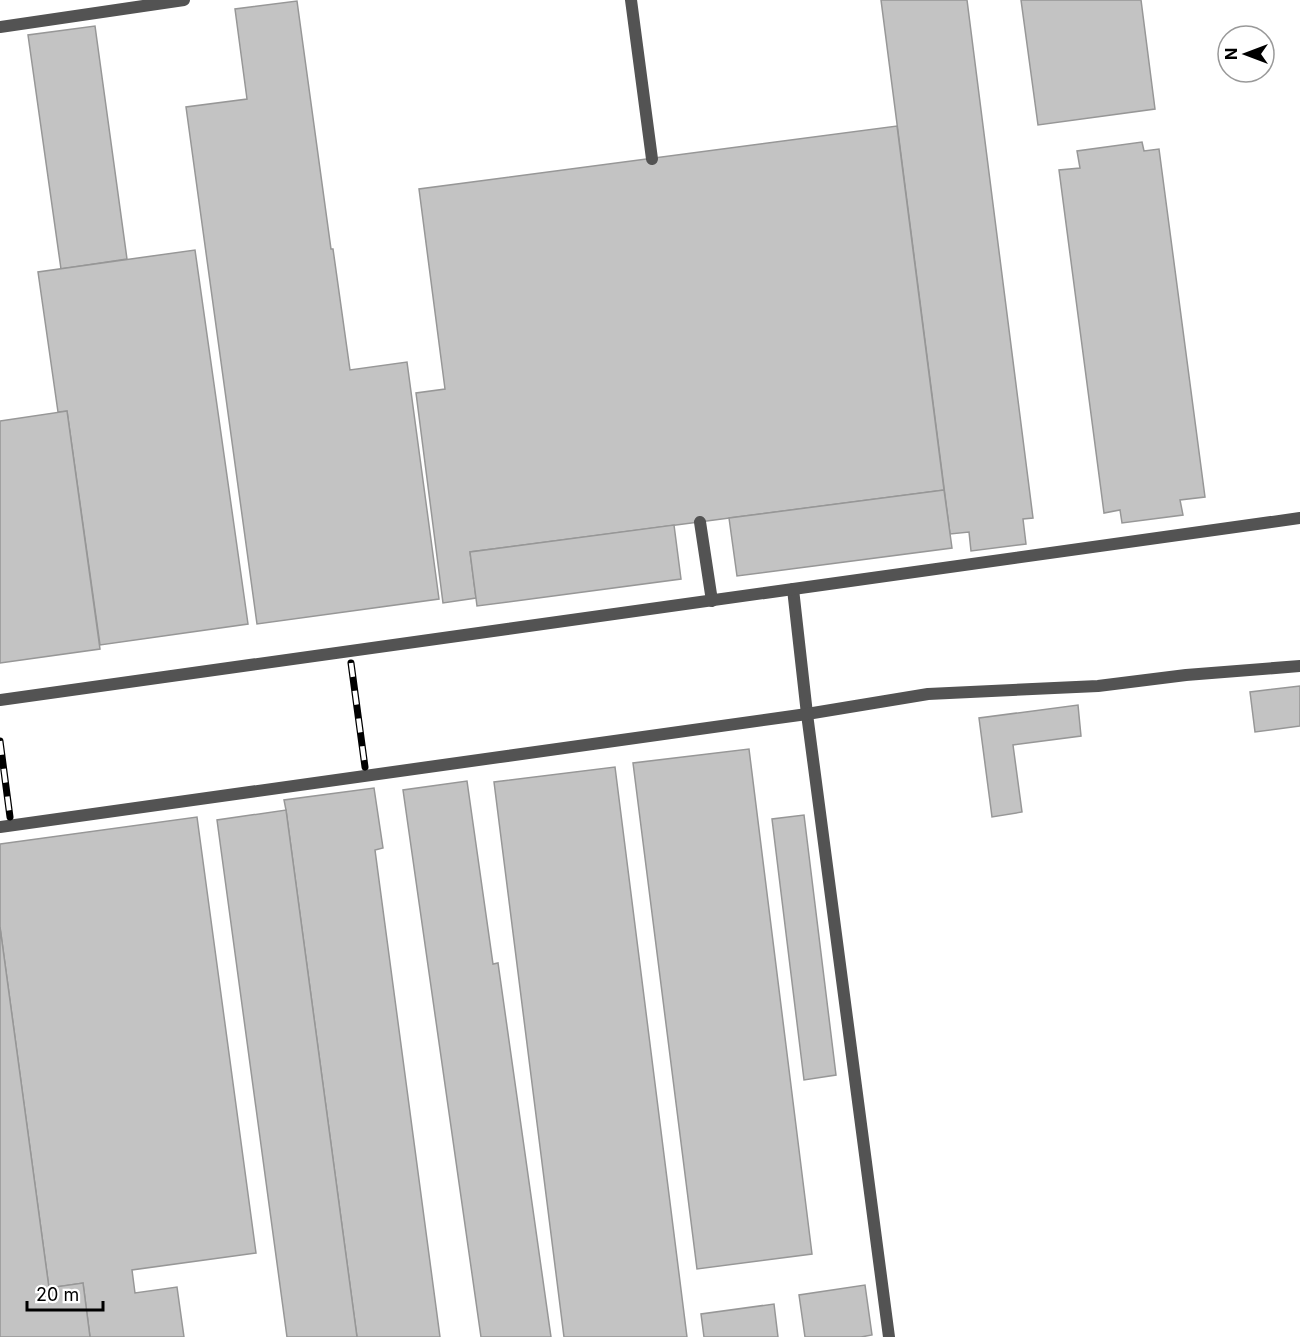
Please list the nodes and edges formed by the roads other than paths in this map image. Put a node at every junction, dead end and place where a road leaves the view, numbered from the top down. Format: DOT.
graph roads {
  1 [pos="184,0"];
  2 [pos="631,0"];
  3 [pos="0,27"];
  4 [pos="652,159"];
  5 [pos="1300,518"];
  6 [pos="700,522"];
  7 [pos="793,589"];
  8 [pos="712,601"];
  9 [pos="1300,666"];
  10 [pos="0,700"];
  11 [pos="807,714"];
  12 [pos="0,827"];
  13 [pos="889,1337"];
  1 -- 3 [label="lane"];
  2 -- 4 [label="lane"];
  5 -- 7 [label="lane"];
  6 -- 8 [label="lane"];
  7 -- 8 [label="lane"];
  7 -- 11 [label="lane"];
  8 -- 10 [label="lane"];
  9 -- 11 [label="lane"];
  11 -- 12 [label="lane"];
  11 -- 13 [label="lane"];
}
